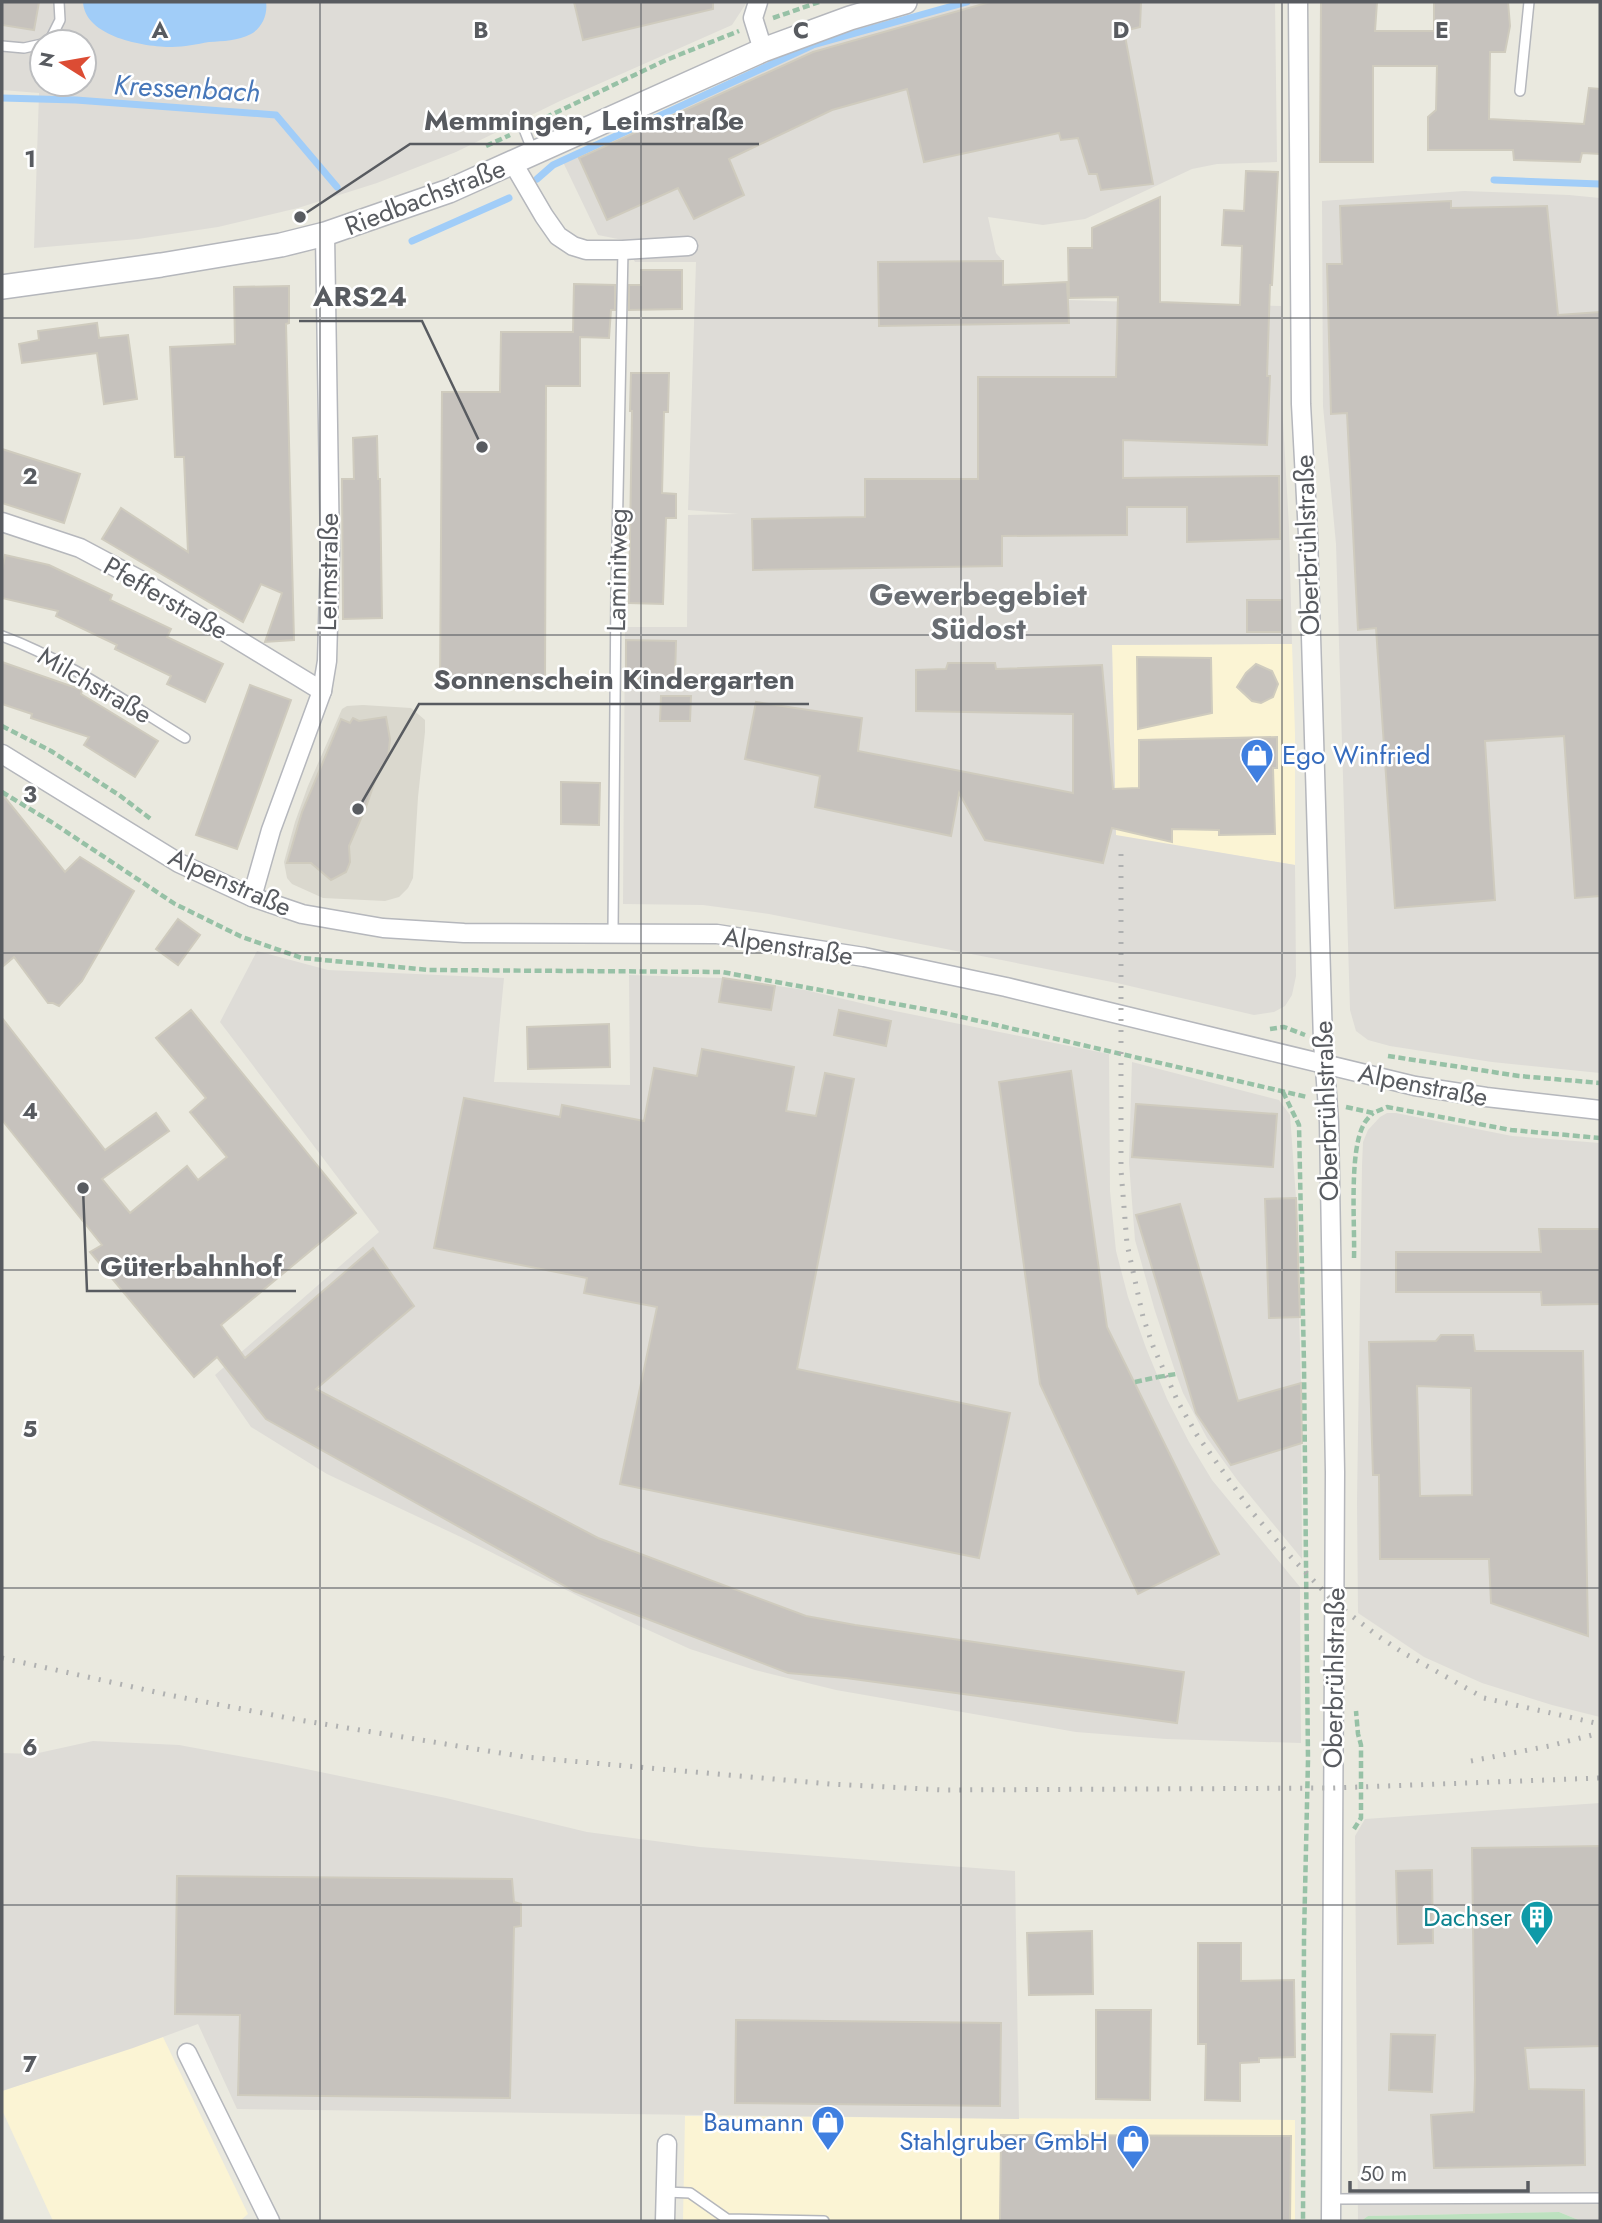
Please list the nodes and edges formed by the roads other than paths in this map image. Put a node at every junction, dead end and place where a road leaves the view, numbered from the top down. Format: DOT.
graph roads {
  1 [pos="59,2"];
  2 [pos="758,2"];
  3 [pos="905,2"];
  4 [pos="1298,2"];
  5 [pos="1529,2"];
  6 [pos="56,28"];
  7 [pos="2,46"];
  8 [pos="28,47"];
  9 [pos="763,50"];
  10 [pos="1520,91"];
  11 [pos="524,129"];
  12 [pos="523,159"];
  13 [pos="325,234"];
  14 [pos="688,246"];
  15 [pos="623,250"];
  16 [pos="2,287"];
  17 [pos="2,522"];
  18 [pos="2,636"];
  19 [pos="322,691"];
  20 [pos="186,737"];
  21 [pos="2,754"];
  22 [pos="252,897"];
  23 [pos="613,932"];
  24 [pos="1324,1065"];
  25 [pos="1600,1110"];
  26 [pos="187,2053"];
  27 [pos="667,2144"];
  28 [pos="666,2192"];
  29 [pos="1600,2198"];
  30 [pos="1331,2199"];
  31 [pos="270,2221"];
  32 [pos="665,2221"];
  33 [pos="824,2221"];
  34 [pos="1331,2221"];
  1 -- 6 [label="lane"];
  2 -- 9 [label="street"];
  3 -- 9 [label="street, Riedbachstraße"];
  4 -- 24 [label="street, Oberbrühlstraße"];
  5 -- 10 [label="lane"];
  7 -- 8 [label="lane"];
  9 -- 12 [label="street, Riedbachstraße"];
  11 -- 12 [label="lane"];
  12 -- 13 [label="street, Riedbachstraße"];
  12 -- 15 [label="street"];
  13 -- 16 [label="street, Riedbachstraße"];
  13 -- 19 [label="street, Leimstraße"];
  14 -- 15 [label="street"];
  15 -- 23 [label="lane, Laminitweg"];
  17 -- 19 [label="street, Pfefferstraße"];
  18 -- 20 [label="lane, Milchstraße"];
  19 -- 22 [label="street, Leimstraße"];
  21 -- 22 [label="street, Alpenstraße"];
  22 -- 23 [label="street, Alpenstraße"];
  23 -- 24 [label="street, Alpenstraße"];
  24 -- 25 [label="street, Alpenstraße"];
  24 -- 30 [label="street, Oberbrühlstraße"];
  26 -- 31 [label="street"];
  27 -- 28 [label="street"];
  28 -- 32 [label="street"];
  28 -- 33 [label="lane"];
  29 -- 30 [label="lane"];
  30 -- 34 [label="street, Oberbrühlstraße"];
}
